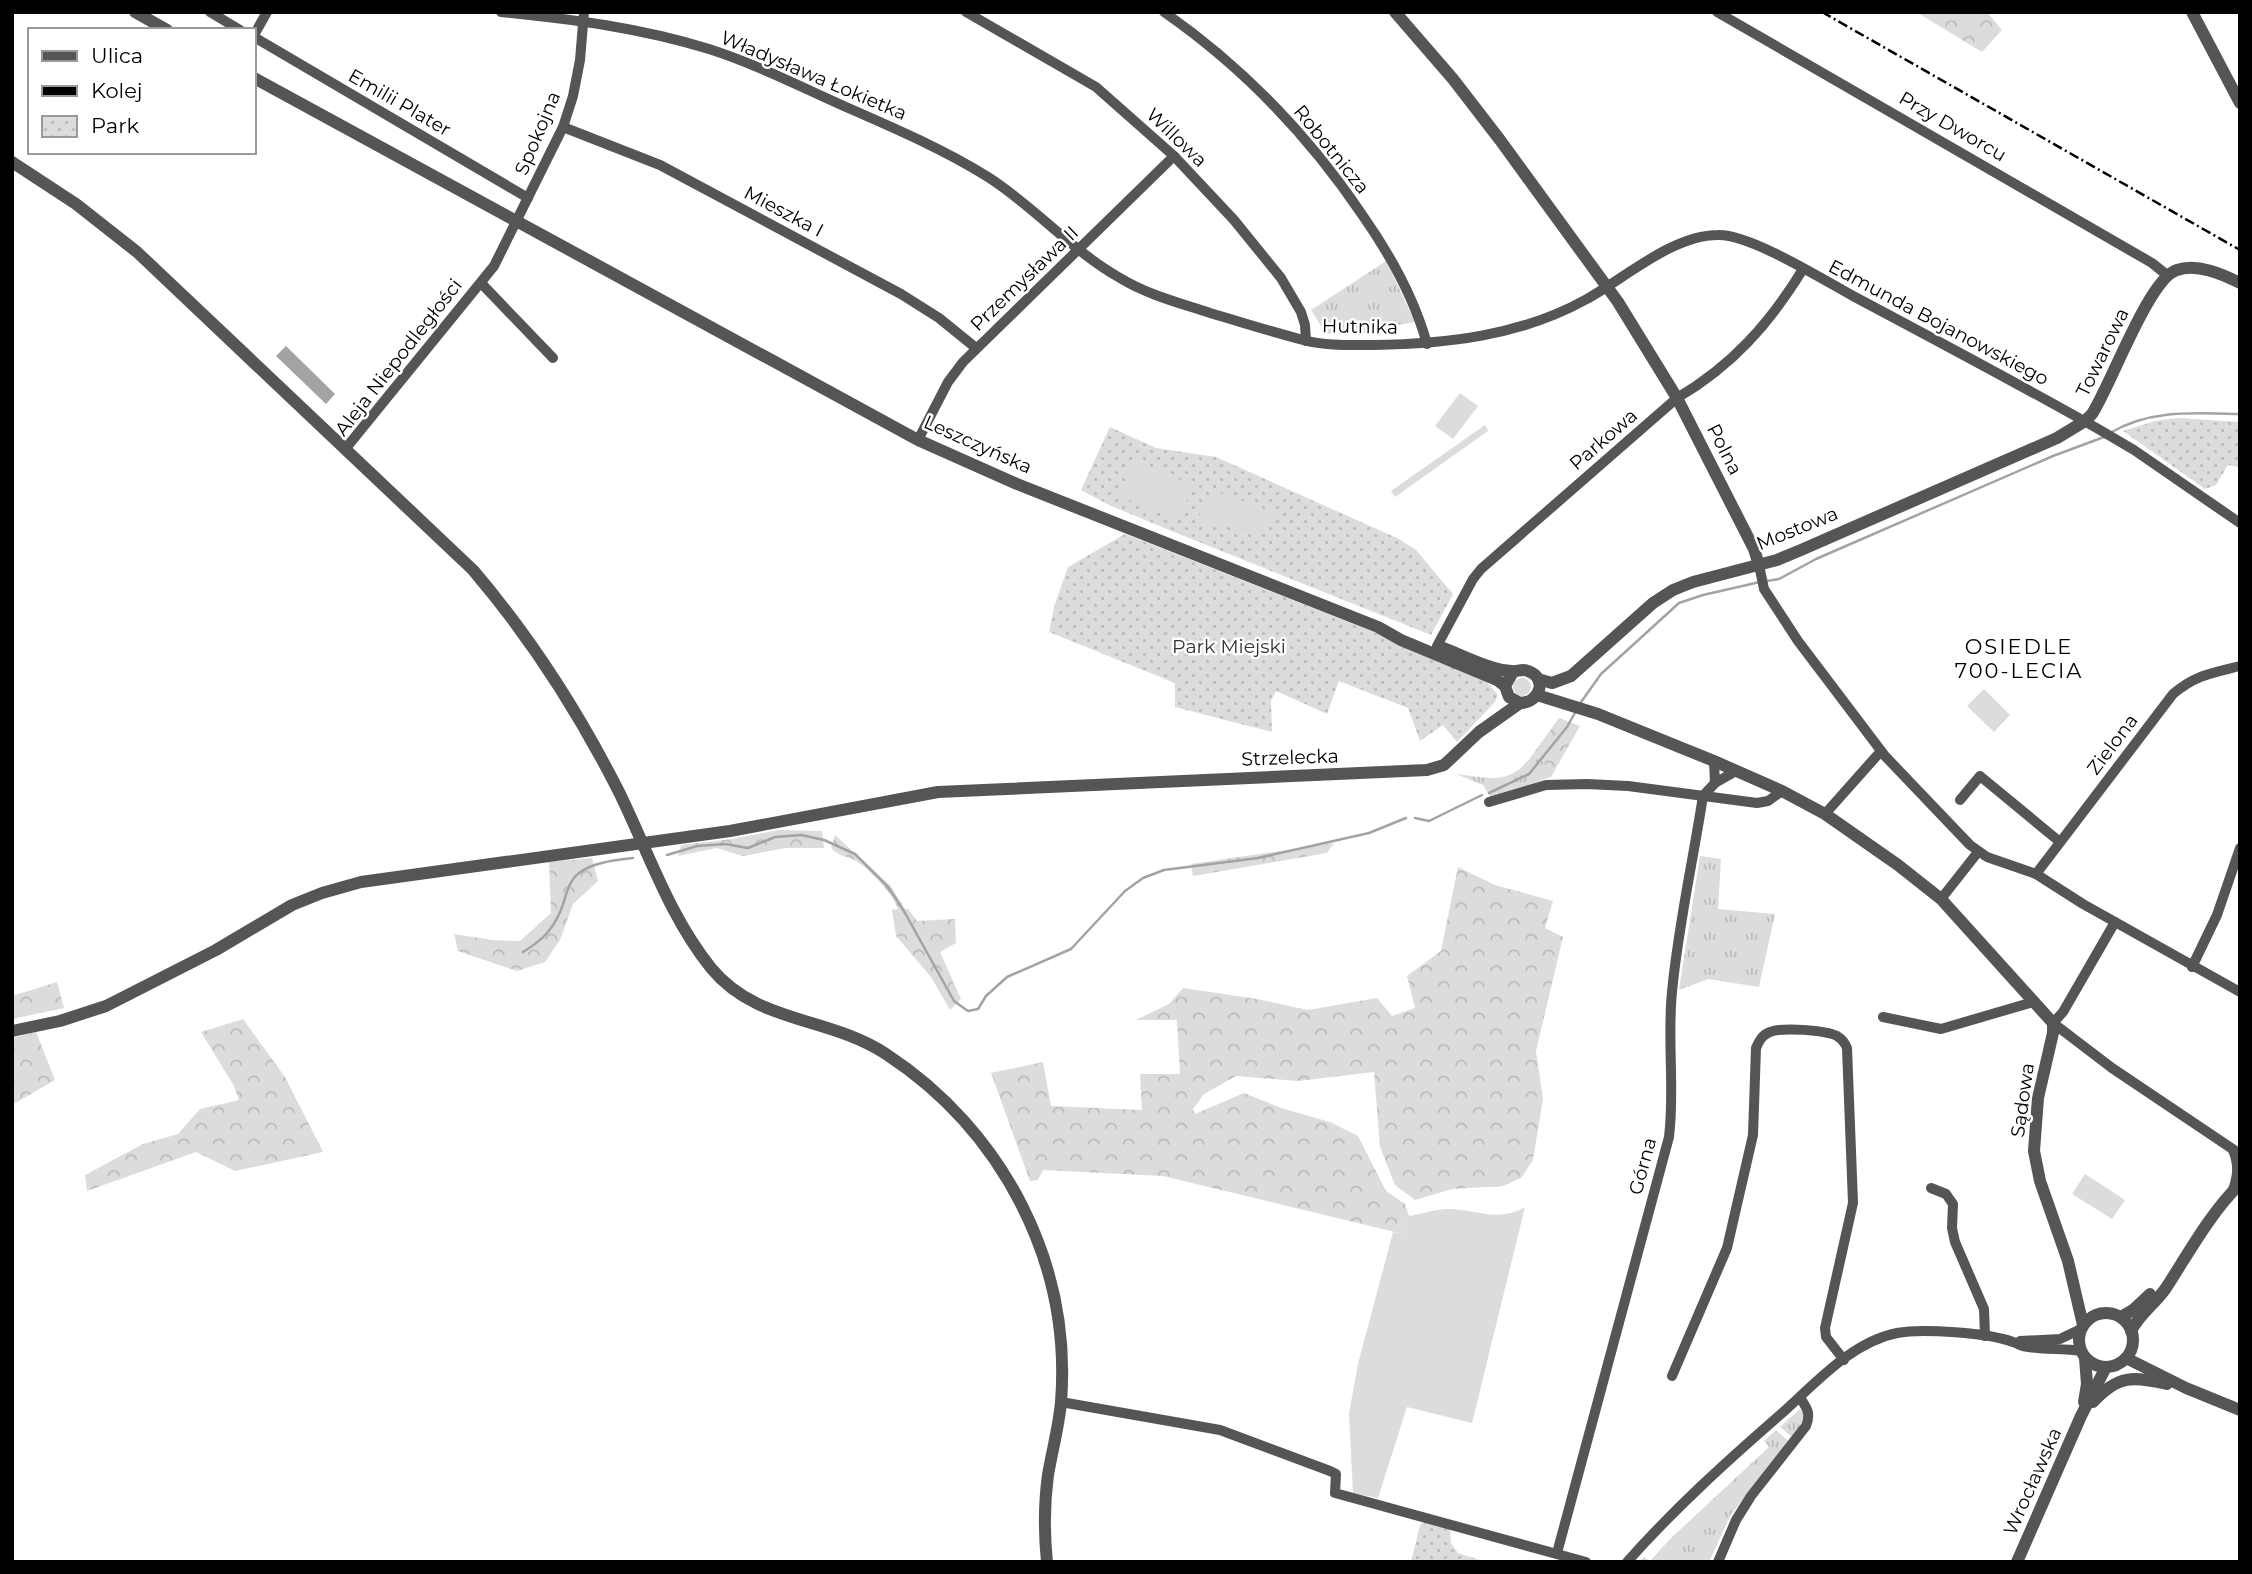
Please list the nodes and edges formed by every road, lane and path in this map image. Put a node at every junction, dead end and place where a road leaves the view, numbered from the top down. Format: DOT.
graph roads {
  1 [pos="135,12"];
  2 [pos="210,12"];
  3 [pos="267,12"];
  4 [pos="501,12"];
  5 [pos="966,12"];
  6 [pos="1164,12"];
  7 [pos="1395,12"];
  8 [pos="1717,12"];
  9 [pos="528,13"];
  10 [pos="2198,15"];
  11 [pos="584,16"];
  12 [pos="163,28"];
  13 [pos="237,28"];
  14 [pos="256,32"];
  15 [pos="256,37"];
  16 [pos="256,79"];
  17 [pos="2240,103"];
  18 [pos="563,127"];
  19 [pos="1174,156"];
  20 [pos="12,162"];
  21 [pos="528,198"];
  22 [pos="515,221"];
  23 [pos="1080,249"];
  24 [pos="1803,269"];
  25 [pos="2167,275"];
  26 [pos="481,283"];
  27 [pos="2240,283"];
  28 [pos="1606,287"];
  29 [pos="1306,341"];
  30 [pos="1427,344"];
  31 [pos="976,348"];
  32 [pos="553,358"];
  33 [pos="1678,398"];
  34 [pos="2085,421"];
  35 [pos="918,440"];
  36 [pos="346,448"];
  37 [pos="2240,523"];
  38 [pos="1760,568"];
  39 [pos="1378,628"];
  40 [pos="1437,646"];
  41 [pos="2240,666"];
  42 [pos="1513,672"];
  43 [pos="1570,676"];
  44 [pos="1538,679"];
  45 [pos="1506,690"];
  46 [pos="1537,695"];
  47 [pos="1520,704"];
  48 [pos="1569,704"];
  49 [pos="1479,732"];
  50 [pos="1881,751"];
  51 [pos="1713,761"];
  52 [pos="1736,771"];
  53 [pos="1715,783"];
  54 [pos="1782,791"];
  55 [pos="1703,796"];
  56 [pos="1960,800"];
  57 [pos="1489,803"];
  58 [pos="1825,814"];
  59 [pos="2060,842"];
  60 [pos="640,843"];
  61 [pos="2240,848"];
  62 [pos="1978,852"];
  63 [pos="2036,874"];
  64 [pos="1941,899"];
  65 [pos="2115,922"];
  66 [pos="2192,967"];
  67 [pos="2240,992"];
  68 [pos="2033,1002"];
  69 [pos="1883,1017"];
  70 [pos="2053,1023"];
  71 [pos="12,1031"];
  72 [pos="2236,1152"];
  73 [pos="2236,1187"];
  74 [pos="1931,1188"];
  75 [pos="2068,1261"];
  76 [pos="2176,1270"];
  77 [pos="2094,1315"];
  78 [pos="2121,1317"];
  79 [pos="2082,1327"];
  80 [pos="2132,1331"];
  81 [pos="1985,1336"];
  82 [pos="2013,1341"];
  83 [pos="2083,1354"];
  84 [pos="2126,1359"];
  85 [pos="1843,1360"];
  86 [pos="2106,1367"];
  87 [pos="1672,1376"];
  88 [pos="2186,1388"];
  89 [pos="1800,1398"];
  90 [pos="1060,1402"];
  91 [pos="2240,1410"];
  92 [pos="2081,1416"];
  93 [pos="1557,1553"];
  94 [pos="1047,1562"];
  95 [pos="1586,1562"];
  96 [pos="1627,1562"];
  97 [pos="1718,1562"];
  98 [pos="2017,1562"];
  1 -- 12 [label="street"];
  2 -- 13 [label="street"];
  3 -- 14 [label="street"];
  4 -- 9 [label="street, Władysława Łokietka"];
  5 -- 19 [label="street, Willowa"];
  6 -- 30 [label="street, Robotnicza"];
  7 -- 28 [label="street, Polna"];
  8 -- 25 [label="street, Przy Dworcu"];
  9 -- 11 [label="street, Władysława Łokietka"];
  10 -- 17 [label="street"];
  11 -- 18 [label="street, Spokojna"];
  11 -- 23 [label="street, Władysława Łokietka"];
  15 -- 21 [label="street, Emilii Plater"];
  16 -- 22 [label="street, Leszczyńska"];
  18 -- 21 [label="street, Spokojna"];
  18 -- 31 [label="street, Mieszka I"];
  19 -- 23 [label="street, Przemysława II"];
  19 -- 29 [label="street, Willowa"];
  20 -- 36 [label="street"];
  21 -- 22 [label="street, Spokojna"];
  22 -- 26 [label="street, Aleja Niepodległości"];
  22 -- 35 [label="street, Leszczyńska"];
  23 -- 29 [label="street, Hutnika"];
  23 -- 31 [label="street, Przemysława II"];
  24 -- 28 [label="street, Edmunda Bojanowskiego"];
  24 -- 33 [label="street, Parkowa"];
  24 -- 34 [label="street, Edmunda Bojanowskiego"];
  25 -- 27 [label="street"];
  25 -- 34 [label="street, Towarowa"];
  26 -- 32 [label="street"];
  26 -- 36 [label="street, Aleja Niepodległości"];
  28 -- 30 [label="street, Hutnika"];
  28 -- 33 [label="street, Polna"];
  29 -- 30 [label="street, Hutnika"];
  31 -- 35 [label="street, Przemysława II"];
  33 -- 38 [label="street, Polna"];
  33 -- 40 [label="street, Parkowa"];
  34 -- 37 [label="street, Edmunda Bojanowskiego"];
  34 -- 38 [label="street, Mostowa"];
  35 -- 39 [label="street, Leszczyńska"];
  36 -- 60 [label="street, Aleja Niepodległości"];
  38 -- 43 [label="street, Mostowa"];
  38 -- 50 [label="street, Polna"];
  39 -- 40 [label="street, Leszczyńska"];
  39 -- 45 [label="street, Leszczyńska"];
  40 -- 42 [label="street, Leszczyńska"];
  41 -- 59 [label="street, Zielona"];
  42 -- 44 [label="street"];
  42 -- 45 [label="street"];
  43 -- 44 [label="street"];
  43 -- 48 [label="street"];
  44 -- 46 [label="street"];
  45 -- 47 [label="street"];
  45 -- 49 [label="street, Strzelecka"];
  46 -- 47 [label="street"];
  46 -- 48 [label="street"];
  47 -- 49 [label="street, Strzelecka"];
  48 -- 51 [label="street"];
  49 -- 60 [label="street, Strzelecka"];
  50 -- 58 [label="street"];
  50 -- 62 [label="street, Polna"];
  51 -- 52 [label="street"];
  51 -- 53 [label="street"];
  52 -- 53 [label="street"];
  52 -- 54 [label="street"];
  53 -- 55 [label="street"];
  54 -- 55 [label="street"];
  54 -- 58 [label="street"];
  55 -- 57 [label="street"];
  55 -- 93 [label="street, Górna"];
  56 -- 59 [label="street"];
  58 -- 64 [label="street"];
  59 -- 63 [label="street, Zielona"];
  60 -- 71 [label="street, Strzelecka"];
  60 -- 90 [label="street, Aleja Niepodległości"];
  61 -- 66 [label="street"];
  62 -- 63 [label="street, Polna"];
  62 -- 64 [label="street"];
  63 -- 65 [label="street, Polna"];
  64 -- 68 [label="street"];
  65 -- 66 [label="street, Polna"];
  65 -- 70 [label="street"];
  66 -- 67 [label="street, Polna"];
  68 -- 69 [label="street"];
  68 -- 70 [label="street"];
  70 -- 72 [label="street"];
  70 -- 75 [label="street, Sądowa"];
  72 -- 73 [label="street"];
  73 -- 76 [label="street"];
  74 -- 81 [label="street"];
  75 -- 77 [label="street, Sądowa"];
  75 -- 79 [label="street, Sądowa"];
  76 -- 78 [label="street"];
  76 -- 80 [label="street"];
  77 -- 78 [label="street"];
  77 -- 79 [label="street"];
  78 -- 80 [label="street"];
  79 -- 82 [label="street"];
  79 -- 83 [label="street"];
  80 -- 84 [label="street"];
  81 -- 82 [label="street"];
  81 -- 85 [label="street"];
  82 -- 83 [label="street"];
  83 -- 86 [label="street"];
  83 -- 92 [label="street, Wrocławska"];
  84 -- 86 [label="street"];
  84 -- 88 [label="street"];
  85 -- 87 [label="street"];
  85 -- 89 [label="street"];
  86 -- 92 [label="street, Wrocławska"];
  88 -- 91 [label="street"];
  88 -- 92 [label="street"];
  89 -- 96 [label="street"];
  89 -- 97 [label="street"];
  90 -- 93 [label="street"];
  90 -- 94 [label="street"];
  92 -- 98 [label="street, Wrocławska"];
  93 -- 95 [label="street"];
}
